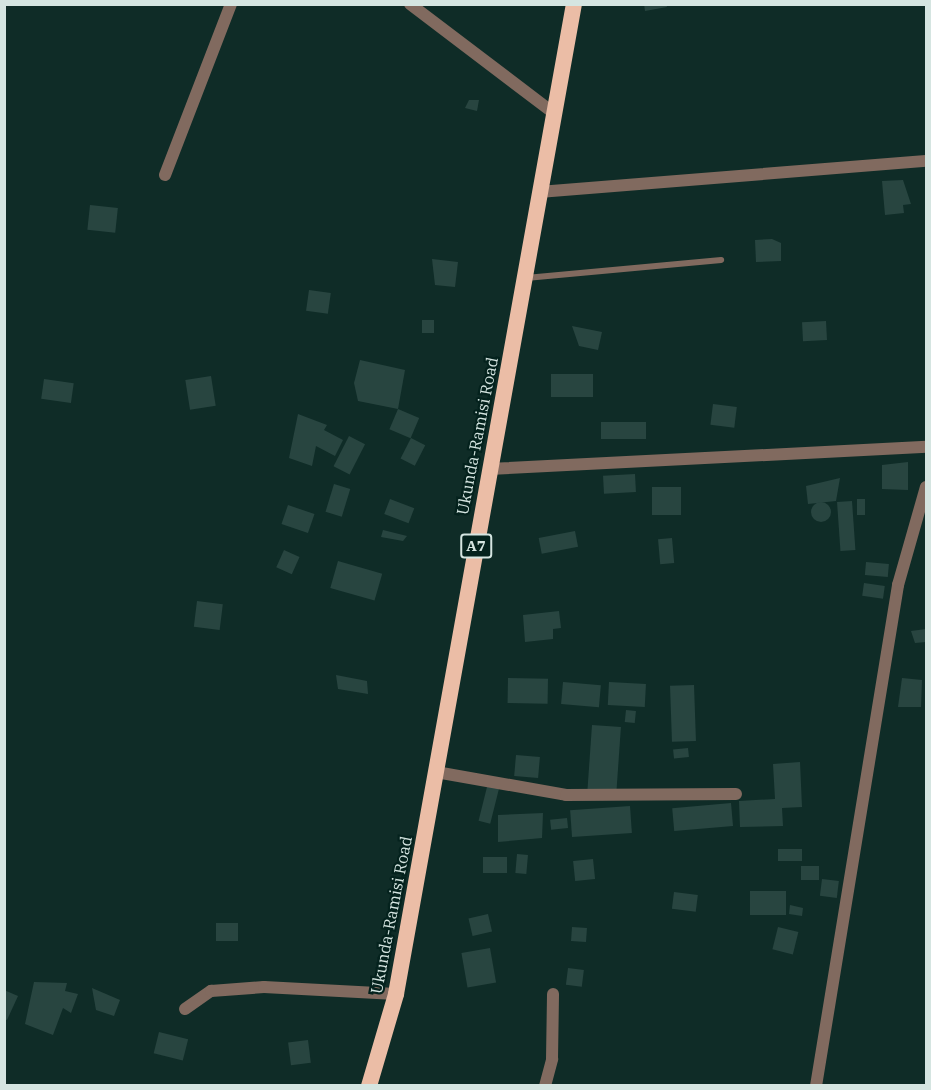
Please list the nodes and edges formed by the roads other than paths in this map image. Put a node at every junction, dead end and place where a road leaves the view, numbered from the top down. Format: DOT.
graph roads {
  1 [pos="231,4"];
  2 [pos="410,4"];
  3 [pos="574,4"];
  4 [pos="551,111"];
  5 [pos="927,161"];
  6 [pos="165,175"];
  7 [pos="539,192"];
  8 [pos="721,260"];
  9 [pos="526,278"];
  10 [pos="927,447"];
  11 [pos="489,469"];
  12 [pos="927,488"];
  13 [pos="436,772"];
  14 [pos="736,794"];
  15 [pos="396,994"];
  16 [pos="553,994"];
  17 [pos="185,1009"];
  18 [pos="369,1086"];
  19 [pos="545,1086"];
  20 [pos="816,1086"];
  1 -- 6 [label="street"];
  2 -- 4 [label="street"];
  3 -- 4 [label="highway, Ukunda-Ramisi Road / A7"];
  4 -- 7 [label="highway, Ukunda-Ramisi Road / A7"];
  5 -- 7 [label="street"];
  7 -- 9 [label="highway, Ukunda-Ramisi Road / A7"];
  8 -- 9 [label="lane"];
  9 -- 11 [label="highway, Ukunda-Ramisi Road / A7"];
  10 -- 11 [label="street"];
  11 -- 13 [label="highway, Ukunda-Ramisi Road / A7"];
  12 -- 20 [label="street"];
  13 -- 14 [label="street"];
  13 -- 15 [label="highway, Ukunda-Ramisi Road / A7"];
  15 -- 17 [label="street"];
  15 -- 18 [label="highway, Ukunda-Ramisi Road / A7"];
  16 -- 19 [label="street"];
}
